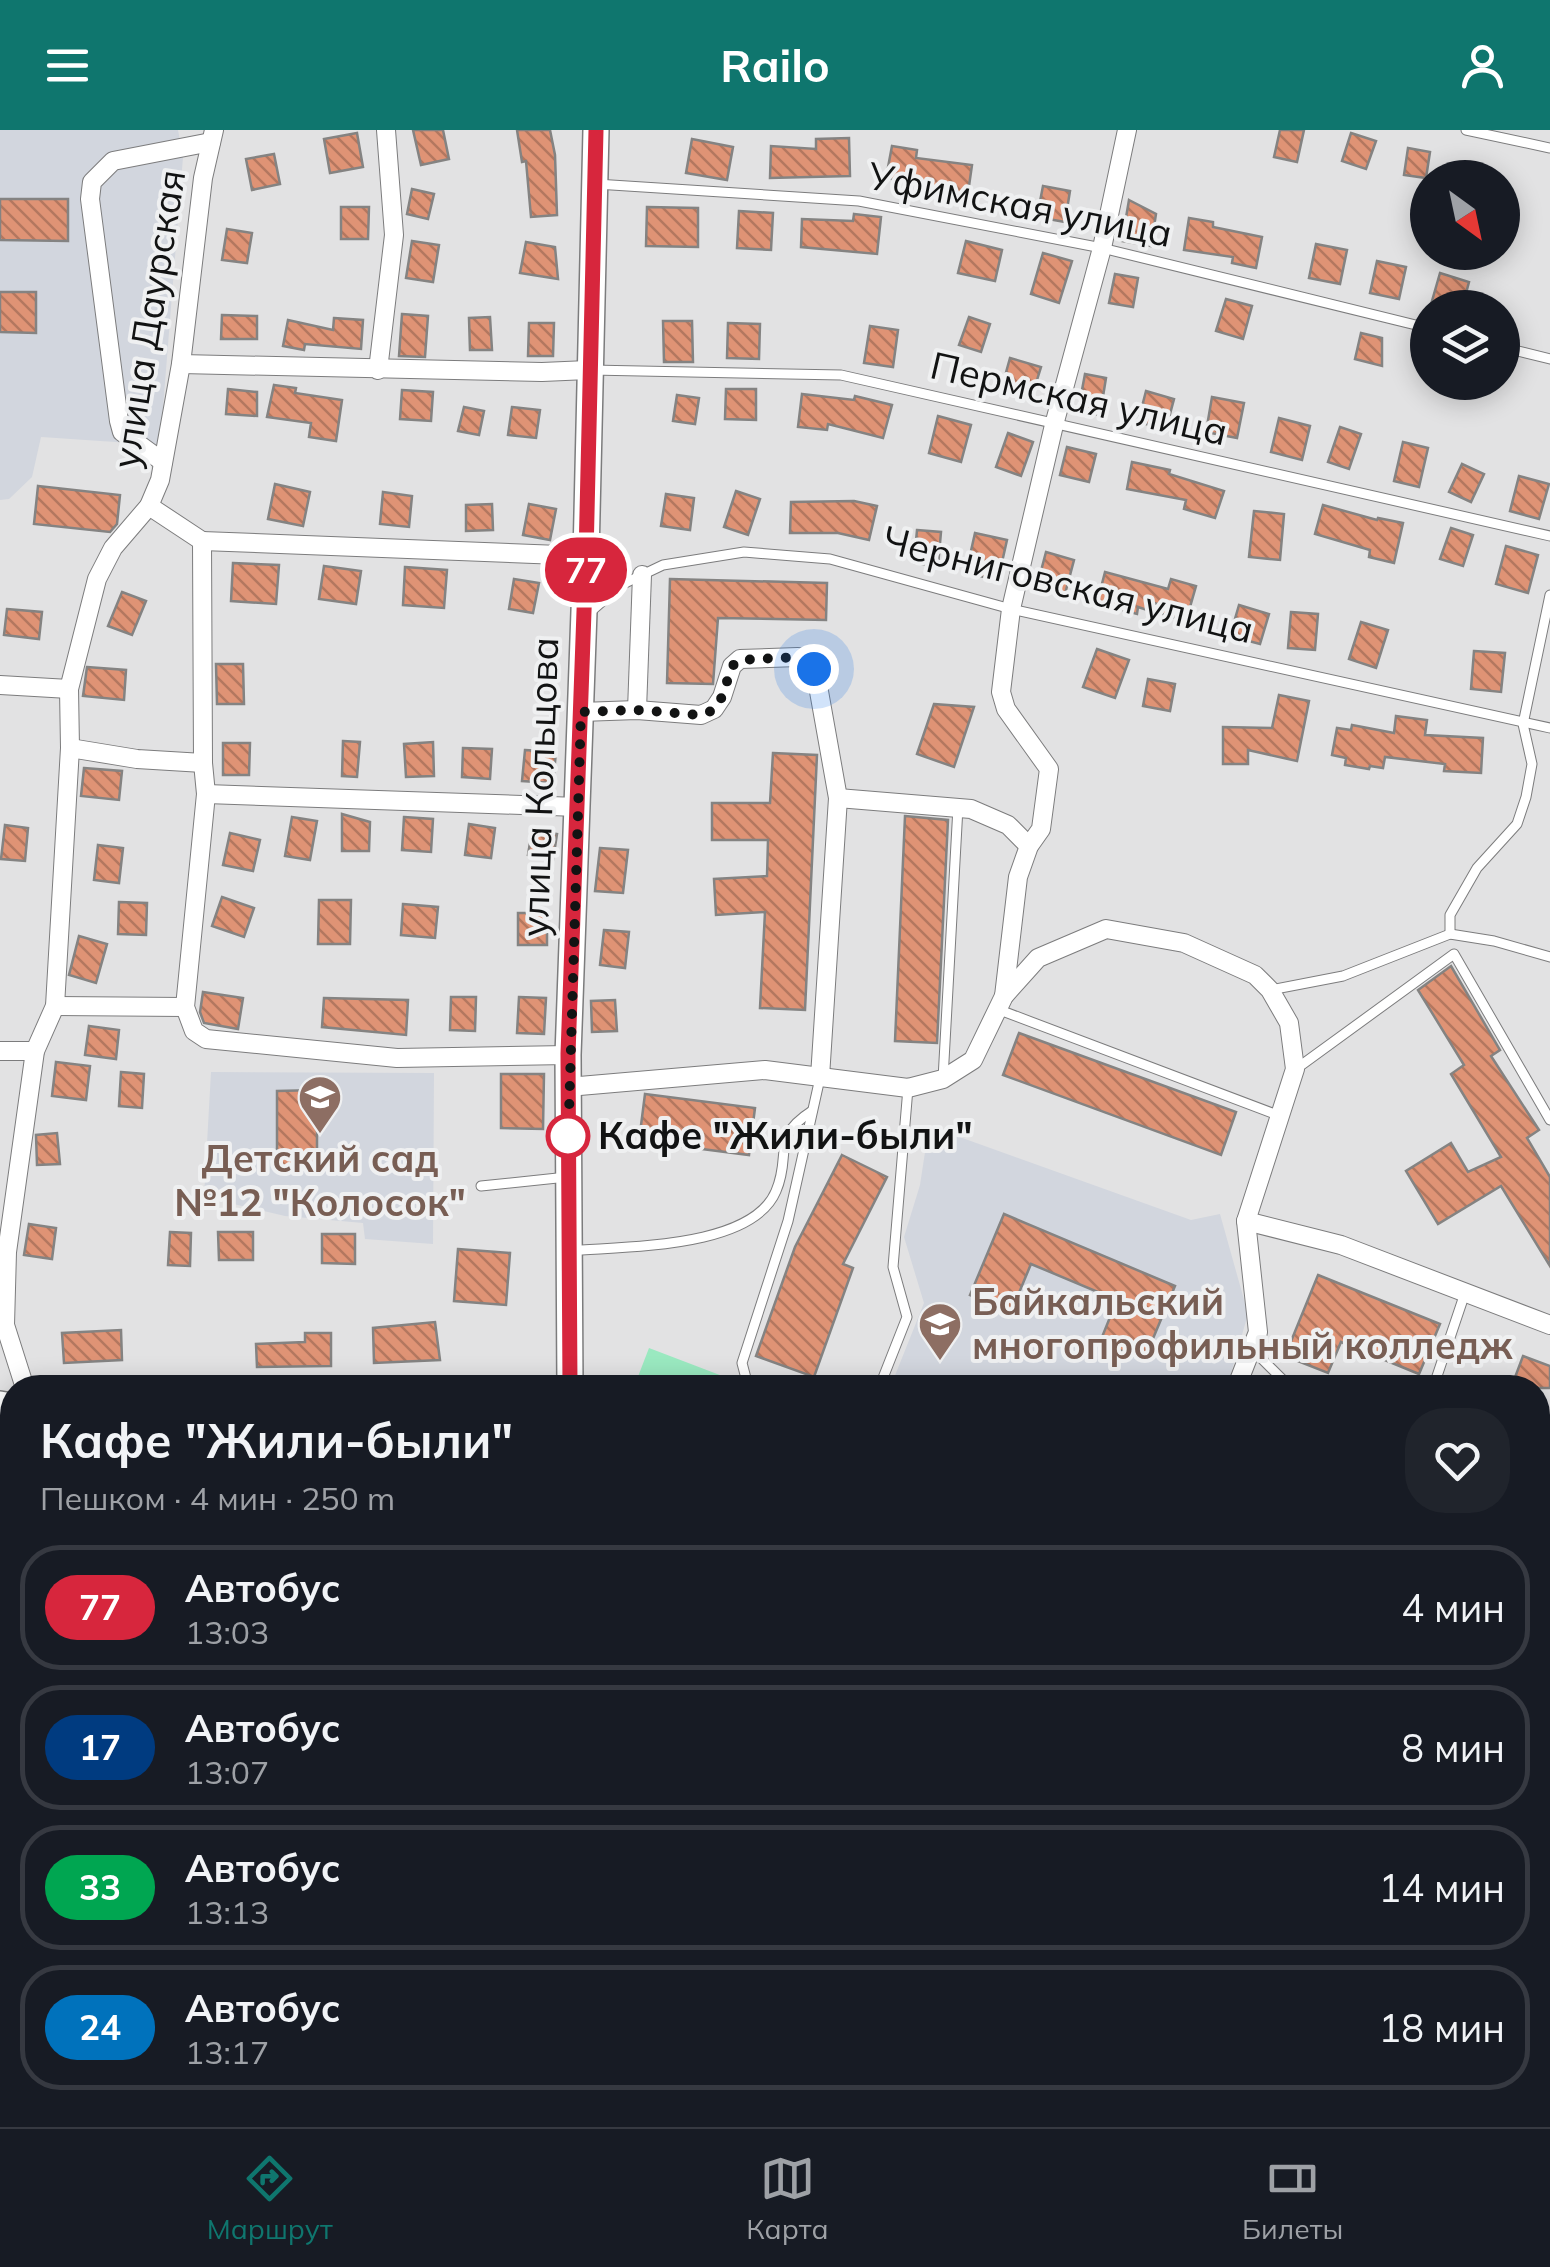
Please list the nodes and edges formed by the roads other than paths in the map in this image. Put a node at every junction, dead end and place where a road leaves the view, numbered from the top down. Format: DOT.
graph roads {
  1 [pos="386,130"];
  2 [pos="596,130"];
  3 [pos="1127,130"];
  4 [pos="1466,130"];
  5 [pos="212,136"];
  6 [pos="1550,148"];
  7 [pos="594,184"];
  8 [pos="1102,248"];
  9 [pos="1410,324"];
  10 [pos="1520,352"];
  11 [pos="1550,359"];
  12 [pos="181,364"];
  13 [pos="378,370"];
  14 [pos="588,370"];
  15 [pos="1054,424"];
  16 [pos="163,462"];
  17 [pos="149,506"];
  18 [pos="1550,536"];
  19 [pos="202,542"];
  20 [pos="586,556"];
  21 [pos="642,575"];
  22 [pos="1550,595"];
  23 [pos="1011,610"];
  24 [pos="583,617"];
  25 [pos="0,684"];
  26 [pos="69,689"];
  27 [pos="637,710"];
  28 [pos="581,712"];
  29 [pos="1523,724"];
  30 [pos="1550,728"];
  31 [pos="70,748"];
  32 [pos="202,763"];
  33 [pos="206,794"];
  34 [pos="838,798"];
  35 [pos="578,807"];
  36 [pos="958,808"];
  37 [pos="1029,846"];
  38 [pos="1450,934"];
  39 [pos="1550,957"];
  40 [pos="1270,990"];
  41 [pos="1000,1003"];
  42 [pos="56,1006"];
  43 [pos="185,1007"];
  44 [pos="0,1051"];
  45 [pos="35,1051"];
  46 [pos="568,1054"];
  47 [pos="1295,1070"];
  48 [pos="820,1077"];
  49 [pos="943,1079"];
  50 [pos="568,1087"];
  51 [pos="908,1088"];
  52 [pos="812,1111"];
  53 [pos="1280,1116"];
  54 [pos="1550,1120"];
  55 [pos="568,1177"];
  56 [pos="481,1186"];
  57 [pos="1246,1221"];
  58 [pos="568,1251"];
  59 [pos="1465,1293"];
  60 [pos="1550,1325"];
  61 [pos="1251,1348"];
  62 [pos="21,1375"];
  63 [pos="570,1375"];
  64 [pos="745,1375"];
  65 [pos="884,1375"];
  66 [pos="1241,1375"];
  67 [pos="1278,1375"];
  68 [pos="1437,1375"];
  1 -- 13 [label="street"];
  2 -- 7 [label="main road, улица Кольцова"];
  3 -- 8 [label="street"];
  4 -- 6 [label="lane"];
  5 -- 12 [label="street, улица Даурская"];
  5 -- 16 [label="street"];
  7 -- 8 [label="lane, Уфимская улица"];
  7 -- 14 [label="main road, улица Кольцова"];
  8 -- 9 [label="lane, Уфимская улица"];
  8 -- 15 [label="street"];
  10 -- 11 [label="lane"];
  12 -- 13 [label="street"];
  12 -- 16 [label="street, улица Даурская"];
  13 -- 14 [label="street"];
  14 -- 15 [label="lane, Пермская улица"];
  14 -- 20 [label="main road, улица Кольцова"];
  15 -- 18 [label="lane, Пермская улица"];
  15 -- 23 [label="street"];
  16 -- 17 [label="street, улица Даурская"];
  17 -- 19 [label="street"];
  17 -- 26 [label="street, улица Даурская"];
  19 -- 20 [label="street"];
  19 -- 32 [label="street"];
  20 -- 24 [label="main road, улица Кольцова"];
  21 -- 23 [label="lane, Черниговская улица"];
  21 -- 24 [label="lane, Черниговская улица"];
  21 -- 27 [label="street"];
  22 -- 29 [label="lane"];
  23 -- 29 [label="lane, Черниговская улица"];
  23 -- 37 [label="street"];
  24 -- 28 [label="main road, улица Кольцова"];
  25 -- 26 [label="street"];
  26 -- 31 [label="street, улица Даурская"];
  27 -- 28 [label="street"];
  27 -- 34 [label="street"];
  28 -- 35 [label="main road, улица Кольцова"];
  29 -- 30 [label="lane, Черниговская улица"];
  29 -- 38 [label="lane"];
  31 -- 32 [label="street"];
  31 -- 42 [label="street, улица Даурская"];
  32 -- 33 [label="street"];
  33 -- 35 [label="street"];
  33 -- 43 [label="street"];
  34 -- 36 [label="street"];
  34 -- 48 [label="street"];
  35 -- 46 [label="main road, улица Кольцова"];
  36 -- 37 [label="street"];
  36 -- 49 [label="lane"];
  37 -- 41 [label="street"];
  38 -- 39 [label="lane"];
  38 -- 40 [label="lane"];
  40 -- 41 [label="street"];
  40 -- 47 [label="street"];
  41 -- 49 [label="street"];
  41 -- 53 [label="lane"];
  42 -- 43 [label="street"];
  42 -- 45 [label="street, улица Даурская"];
  43 -- 46 [label="street"];
  44 -- 45 [label="street"];
  45 -- 62 [label="street, улица Даурская"];
  46 -- 50 [label="main road, улица Кольцова"];
  47 -- 53 [label="street"];
  47 -- 54 [label="lane"];
  48 -- 50 [label="street"];
  48 -- 51 [label="street"];
  48 -- 52 [label="lane"];
  49 -- 51 [label="street"];
  50 -- 55 [label="main road, улица Кольцова"];
  51 -- 65 [label="lane"];
  52 -- 58 [label="lane"];
  52 -- 64 [label="lane"];
  53 -- 57 [label="street"];
  55 -- 56 [label="lane"];
  55 -- 58 [label="main road, улица Кольцова"];
  57 -- 59 [label="street"];
  57 -- 61 [label="street"];
  58 -- 63 [label="main road, улица Кольцова"];
  59 -- 60 [label="street"];
  59 -- 68 [label="lane"];
  61 -- 66 [label="street"];
  61 -- 67 [label="lane"];
}
